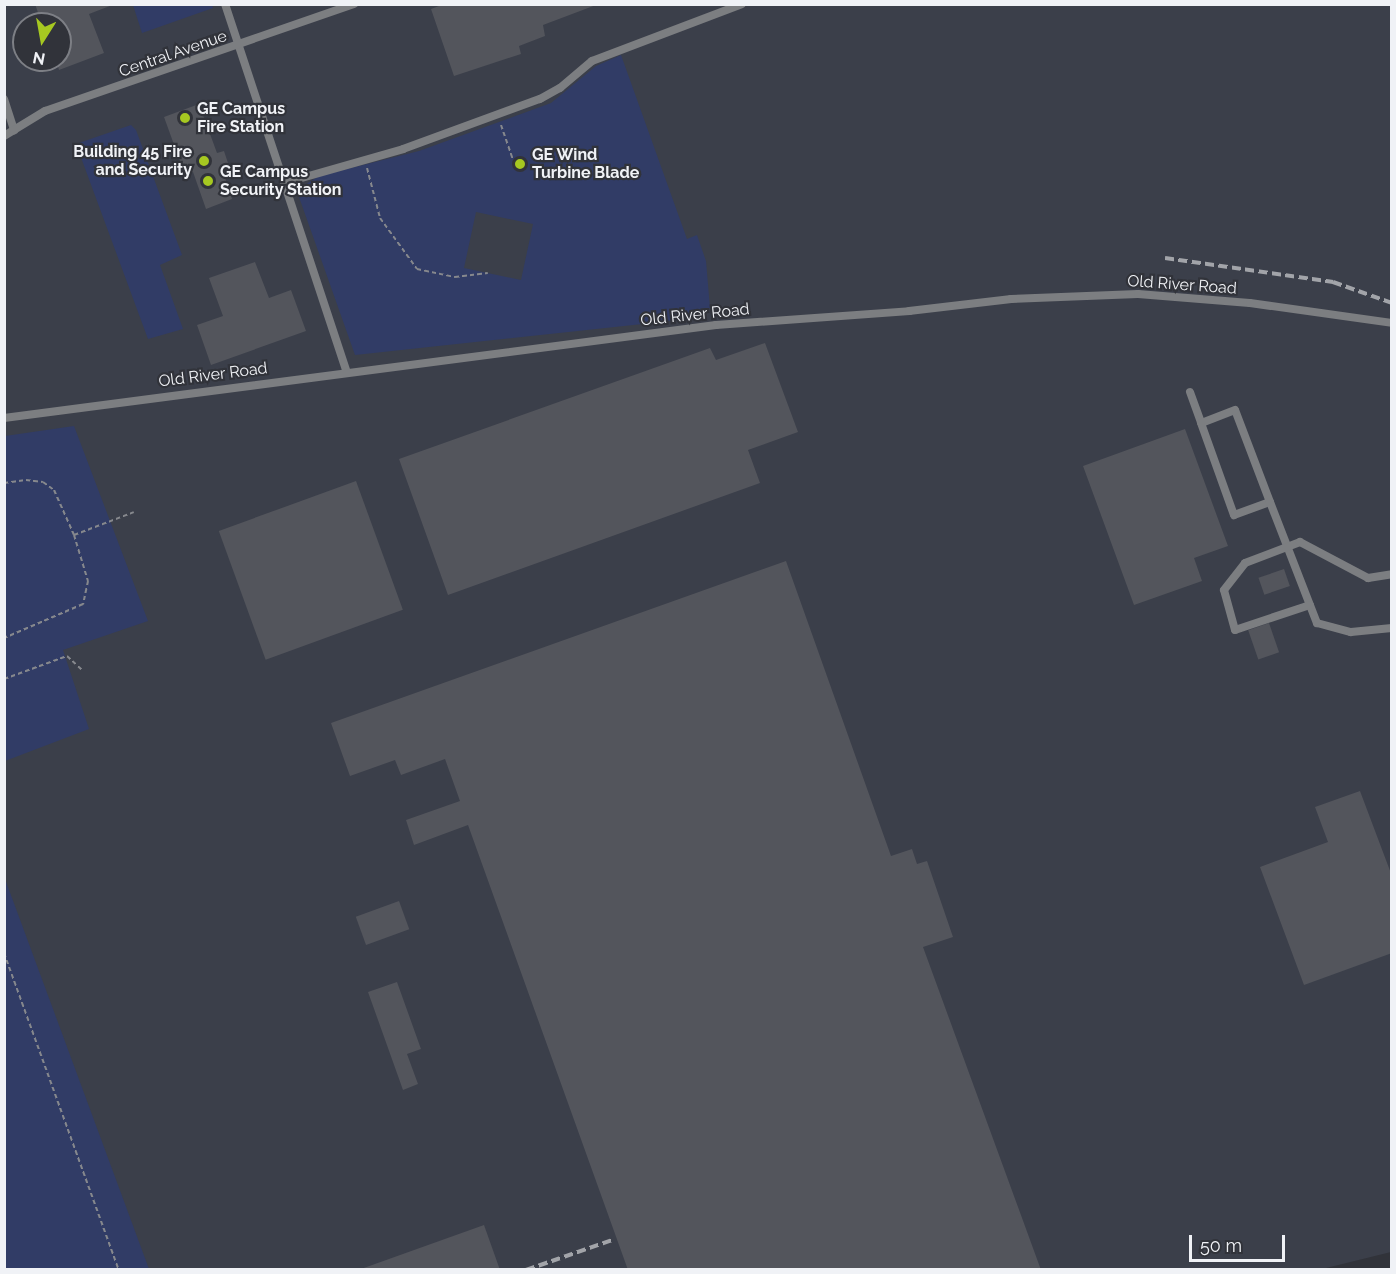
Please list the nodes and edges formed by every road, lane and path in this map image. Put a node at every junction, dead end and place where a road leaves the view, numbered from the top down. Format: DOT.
graph roads {
  1 [pos="225,4"];
  2 [pos="354,4"];
  3 [pos="742,4"];
  4 [pos="333,8"];
  5 [pos="240,46"];
  6 [pos="4,99"];
  7 [pos="497,115"];
  8 [pos="14,130"];
  9 [pos="4,136"];
  10 [pos="513,159"];
  11 [pos="364,160"];
  12 [pos="284,183"];
  13 [pos="488,273"];
  14 [pos="1392,322"];
  15 [pos="347,372"];
  16 [pos="1190,392"];
  17 [pos="4,418"];
  18 [pos="1201,423"];
  19 [pos="4,483"];
  20 [pos="1270,502"];
  21 [pos="134,512"];
  22 [pos="74,535"];
  23 [pos="1287,544"];
  24 [pos="1392,574"];
  25 [pos="1310,605"];
  26 [pos="1392,628"];
  27 [pos="4,638"];
  28 [pos="82,670"];
  29 [pos="4,679"];
  30 [pos="4,764"];
  31 [pos="4,768"];
  32 [pos="4,953"];
  33 [pos="119,1269"];
  1 -- 5 [label="lane"];
  2 -- 4 [label="lane, Central Avenue"];
  3 -- 7 [label="lane"];
  4 -- 5 [label="lane, Central Avenue"];
  5 -- 8 [label="lane, Central Avenue"];
  5 -- 12 [label="lane"];
  6 -- 8 [label="lane"];
  7 -- 10 [label="path"];
  7 -- 11 [label="lane"];
  8 -- 9 [label="lane, Central Avenue"];
  11 -- 12 [label="lane"];
  11 -- 13 [label="path"];
  12 -- 15 [label="lane"];
  14 -- 15 [label="lane, Old River Road"];
  15 -- 17 [label="lane, Old River Road"];
  16 -- 18 [label="lane"];
  18 -- 20 [label="lane"];
  18 -- 20 [label="lane"];
  19 -- 22 [label="path"];
  20 -- 23 [label="lane"];
  21 -- 22 [label="path"];
  22 -- 27 [label="path"];
  23 -- 24 [label="lane"];
  23 -- 25 [label="lane"];
  23 -- 25 [label="lane"];
  25 -- 26 [label="lane"];
  28 -- 29 [label="path"];
  30 -- 31 [label="path"];
  32 -- 33 [label="path"];
}
